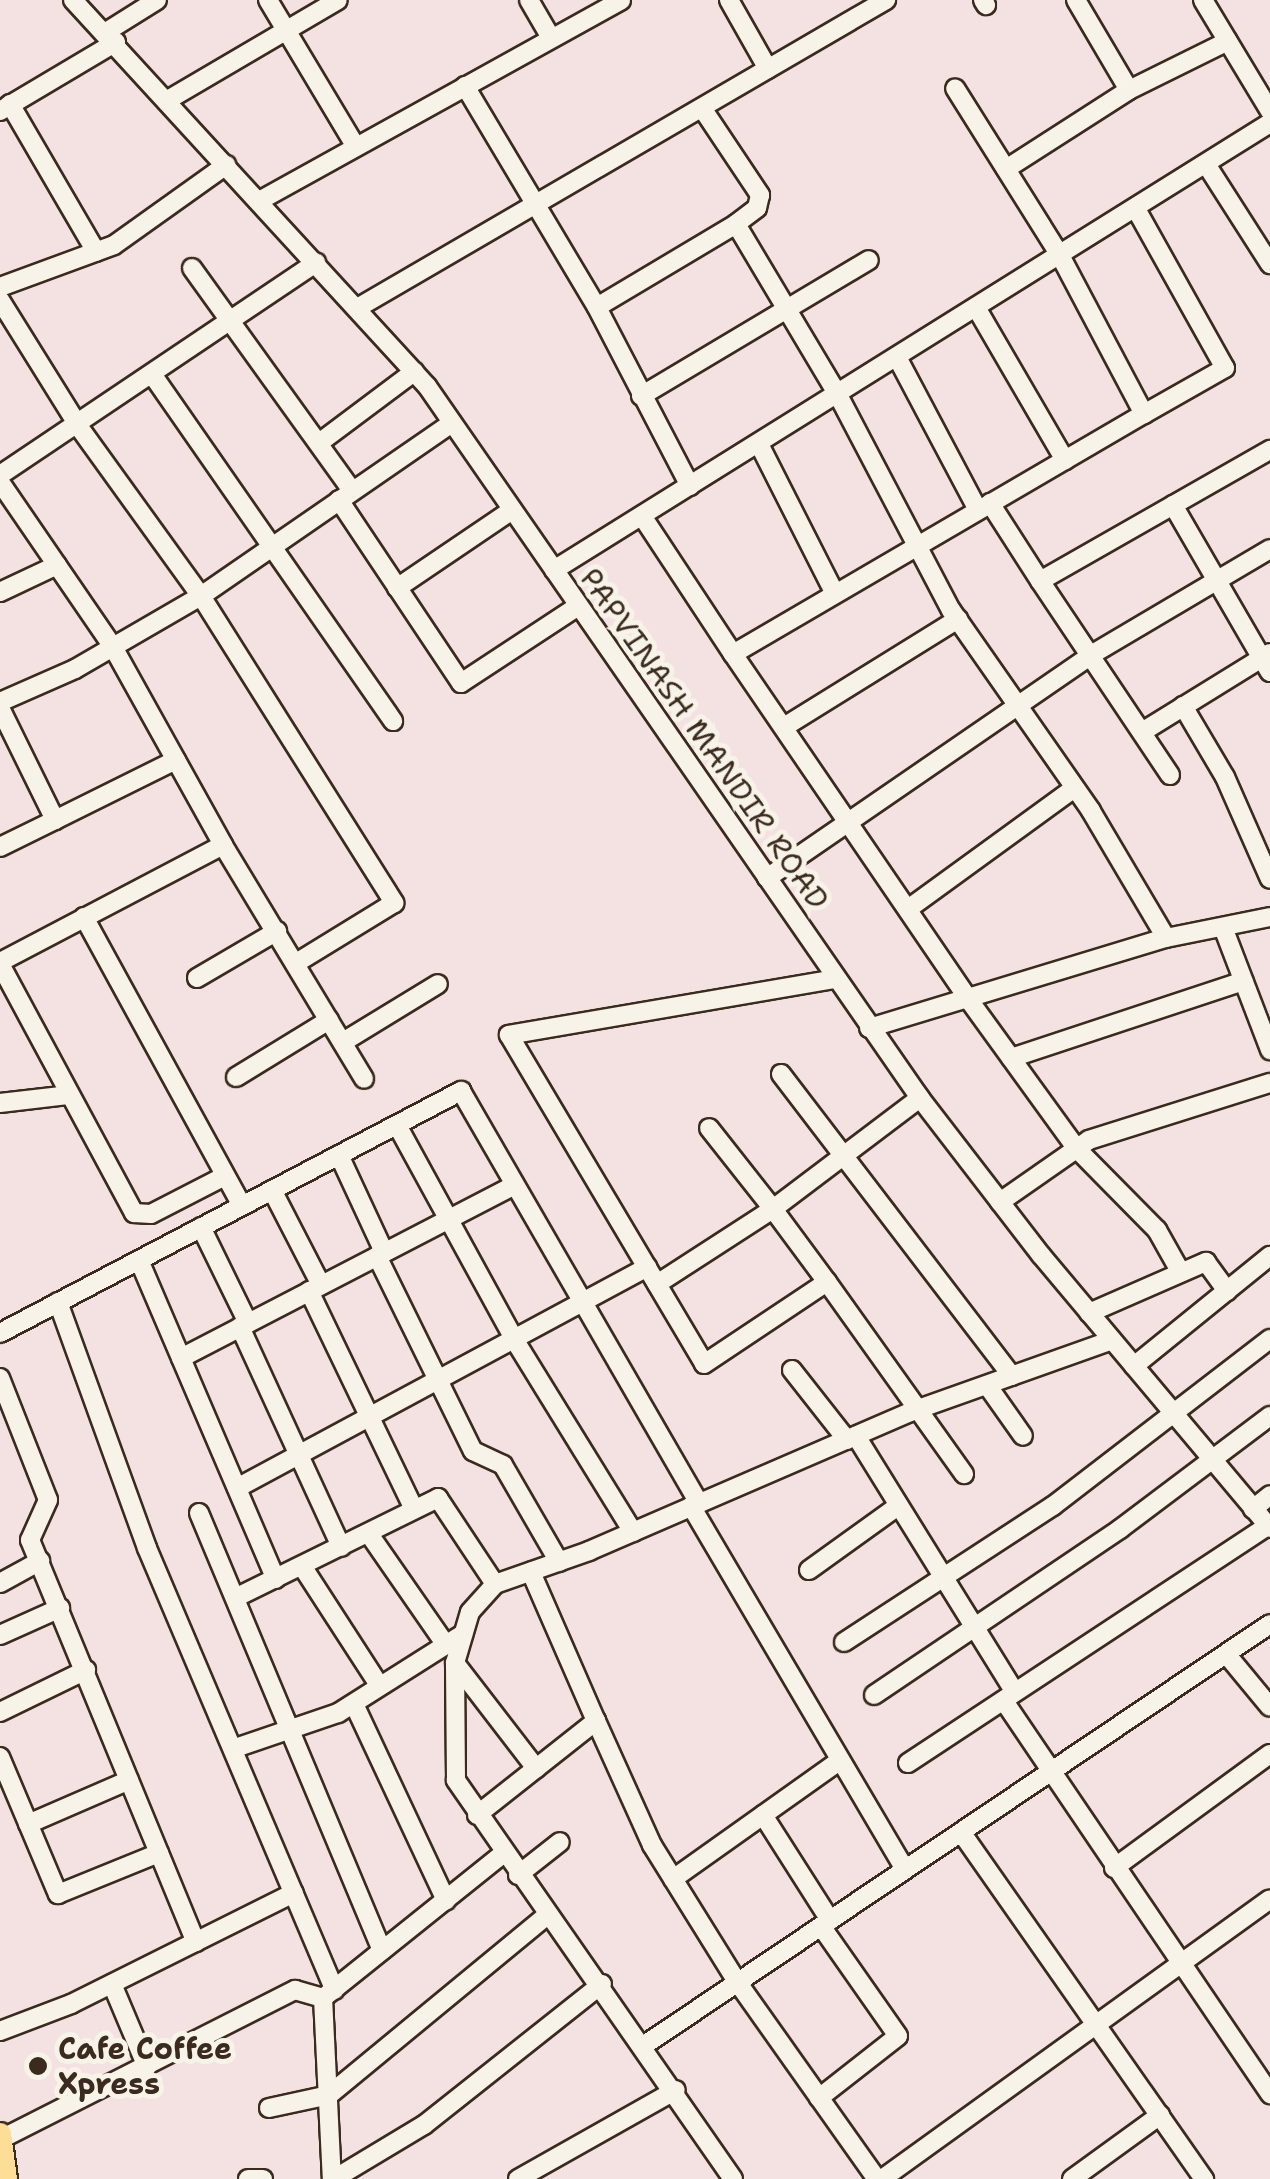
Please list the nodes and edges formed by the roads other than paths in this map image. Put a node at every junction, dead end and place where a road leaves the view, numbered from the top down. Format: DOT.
graph roads {
  1 [pos="73,0"];
  2 [pos="157,0"];
  3 [pos="268,0"];
  4 [pos="338,0"];
  5 [pos="529,0"];
  6 [pos="621,0"];
  7 [pos="730,0"];
  8 [pos="886,0"];
  9 [pos="1076,0"];
  10 [pos="1203,0"];
  11 [pos="286,29"];
  12 [pos="111,37"];
  13 [pos="551,38"];
  14 [pos="1228,41"];
  15 [pos="768,68"];
  16 [pos="465,86"];
  17 [pos="955,88"];
  18 [pos="1129,90"];
  19 [pos="166,101"];
  20 [pos="5,108"];
  21 [pos="702,108"];
  22 [pos="1270,111"];
  23 [pos="1270,123"];
  24 [pos="356,147"];
  25 [pos="1206,164"];
  26 [pos="226,166"];
  27 [pos="1006,169"];
  28 [pos="259,201"];
  29 [pos="536,204"];
  30 [pos="1136,209"];
  31 [pos="736,224"];
  32 [pos="1265,244"];
  33 [pos="96,252"];
  34 [pos="1061,257"];
  35 [pos="869,260"];
  36 [pos="316,263"];
  37 [pos="1270,264"];
  38 [pos="192,268"];
  39 [pos="0,286"];
  40 [pos="0,300"];
  41 [pos="359,307"];
  42 [pos="598,307"];
  43 [pos="977,309"];
  44 [pos="784,310"];
  45 [pos="234,322"];
  46 [pos="898,358"];
  47 [pos="414,372"];
  48 [pos="154,377"];
  49 [pos="641,396"];
  50 [pos="838,396"];
  51 [pos="1144,414"];
  52 [pos="452,423"];
  53 [pos="79,427"];
  54 [pos="319,444"];
  55 [pos="759,444"];
  56 [pos="1270,450"];
  57 [pos="1065,460"];
  58 [pos="0,479"];
  59 [pos="690,486"];
  60 [pos="346,496"];
  61 [pos="1172,505"];
  62 [pos="984,507"];
  63 [pos="512,510"];
  64 [pos="642,516"];
  65 [pos="917,546"];
  66 [pos="272,547"];
  67 [pos="1270,548"];
  68 [pos="57,566"];
  69 [pos="554,570"];
  70 [pos="1217,580"];
  71 [pos="1040,581"];
  72 [pos="397,588"];
  73 [pos="0,592"];
  74 [pos="835,594"];
  75 [pos="201,596"];
  76 [pos="578,606"];
  77 [pos="958,619"];
  78 [pos="112,646"];
  79 [pos="733,654"];
  80 [pos="1091,655"];
  81 [pos="1267,660"];
  82 [pos="0,705"];
  83 [pos="1183,706"];
  84 [pos="1018,707"];
  85 [pos="394,721"];
  86 [pos="784,727"];
  87 [pos="1142,732"];
  88 [pos="176,760"];
  89 [pos="1170,775"];
  90 [pos="1073,789"];
  91 [pos="54,820"];
  92 [pos="850,822"];
  93 [pos="224,845"];
  94 [pos="0,847"];
  95 [pos="767,878"];
  96 [pos="1270,879"];
  97 [pos="908,909"];
  98 [pos="84,917"];
  99 [pos="1270,917"];
  100 [pos="1224,930"];
  101 [pos="277,931"];
  102 [pos="1166,938"];
  103 [pos="0,963"];
  104 [pos="296,963"];
  105 [pos="197,978"];
  106 [pos="836,979"];
  107 [pos="1244,981"];
  108 [pos="438,984"];
  109 [pos="968,1000"];
  110 [pos="329,1020"];
  111 [pos="869,1028"];
  112 [pos="343,1042"];
  113 [pos="1270,1050"];
  114 [pos="1011,1058"];
  115 [pos="781,1074"];
  116 [pos="236,1077"];
  117 [pos="364,1078"];
  118 [pos="1270,1083"];
  119 [pos="68,1095"];
  120 [pos="920,1098"];
  121 [pos="0,1103"];
  122 [pos="396,1125"];
  123 [pos="710,1128"];
  124 [pos="1077,1149"];
  125 [pos="339,1155"];
  126 [pos="844,1156"];
  127 [pos="226,1176"];
  128 [pos="515,1185"];
  129 [pos="272,1190"];
  130 [pos="1000,1202"];
  131 [pos="242,1206"];
  132 [pos="773,1209"];
  133 [pos="448,1220"];
  134 [pos="201,1227"];
  135 [pos="381,1254"];
  136 [pos="1270,1256"];
  137 [pos="138,1260"];
  138 [pos="647,1268"];
  139 [pos="1180,1271"];
  140 [pos="827,1282"];
  141 [pos="657,1284"];
  142 [pos="315,1288"];
  143 [pos="1227,1291"];
  144 [pos="580,1301"];
  145 [pos="58,1302"];
  146 [pos="1088,1312"];
  147 [pos="244,1325"];
  148 [pos="0,1332"];
  149 [pos="514,1338"];
  150 [pos="1270,1339"];
  151 [pos="1112,1340"];
  152 [pos="180,1358"];
  153 [pos="1134,1366"];
  154 [pos="792,1370"];
  155 [pos="1012,1376"];
  156 [pos="436,1377"];
  157 [pos="0,1378"];
  158 [pos="987,1385"];
  159 [pos="916,1410"];
  160 [pos="366,1415"];
  161 [pos="1270,1416"];
  162 [pos="1176,1417"];
  163 [pos="1022,1436"];
  164 [pos="852,1438"];
  165 [pos="300,1454"];
  166 [pos="1214,1462"];
  167 [pos="964,1474"];
  168 [pos="237,1488"];
  169 [pos="1270,1495"];
  170 [pos="695,1505"];
  171 [pos="898,1506"];
  172 [pos="413,1507"];
  173 [pos="1253,1509"];
  174 [pos="198,1514"];
  175 [pos="1269,1527"];
  176 [pos="633,1532"];
  177 [pos="369,1534"];
  178 [pos="341,1547"];
  179 [pos="40,1561"];
  180 [pos="560,1562"];
  181 [pos="302,1566"];
  182 [pos="809,1570"];
  183 [pos="531,1572"];
  184 [pos="942,1578"];
  185 [pos="276,1579"];
  186 [pos="0,1583"];
  187 [pos="495,1584"];
  188 [pos="238,1596"];
  189 [pos="60,1608"];
  190 [pos="1270,1624"];
  191 [pos="973,1628"];
  192 [pos="463,1634"];
  193 [pos="0,1635"];
  194 [pos="844,1642"];
  195 [pos="446,1645"];
  196 [pos="1227,1655"];
  197 [pos="454,1663"];
  198 [pos="86,1670"];
  199 [pos="379,1684"];
  200 [pos="874,1695"];
  201 [pos="1009,1696"];
  202 [pos="354,1704"];
  203 [pos="1270,1706"];
  204 [pos="0,1712"];
  205 [pos="596,1721"];
  206 [pos="291,1727"];
  207 [pos="236,1748"];
  208 [pos="1270,1754"];
  209 [pos="0,1756"];
  210 [pos="839,1762"];
  211 [pos="908,1763"];
  212 [pos="536,1768"];
  213 [pos="1047,1773"];
  214 [pos="129,1780"];
  215 [pos="478,1815"];
  216 [pos="763,1815"];
  217 [pos="28,1824"];
  218 [pos="961,1832"];
  219 [pos="560,1842"];
  220 [pos="159,1853"];
  221 [pos="503,1854"];
  222 [pos="1114,1868"];
  223 [pos="905,1870"];
  224 [pos="518,1875"];
  225 [pos="673,1878"];
  226 [pos="294,1894"];
  227 [pos="446,1900"];
  228 [pos="1269,1902"];
  229 [pos="547,1915"];
  230 [pos="826,1923"];
  231 [pos="196,1942"];
  232 [pos="382,1950"];
  233 [pos="1180,1964"];
  234 [pos="738,1982"];
  235 [pos="112,1984"];
  236 [pos="602,1984"];
  237 [pos="329,1994"];
  238 [pos="1097,2023"];
  239 [pos="0,2031"];
  240 [pos="646,2044"];
  241 [pos="147,2067"];
  242 [pos="676,2090"];
  243 [pos="1270,2094"];
  244 [pos="329,2095"];
  245 [pos="819,2098"];
  246 [pos="269,2108"];
  247 [pos="1160,2114"];
  248 [pos="0,2136"];
  249 [pos="6,2179"];
  250 [pos="248,2179"];
  251 [pos="263,2179"];
  252 [pos="333,2179"];
  253 [pos="518,2179"];
  254 [pos="734,2179"];
  255 [pos="879,2179"];
  256 [pos="1072,2179"];
  257 [pos="1204,2179"];
  1 -- 12 [label="street, PAPVINASH MANDIR ROAD"];
  2 -- 12 [label="street"];
  3 -- 11 [label="street"];
  4 -- 11 [label="street"];
  5 -- 13 [label="street"];
  6 -- 13 [label="street"];
  7 -- 15 [label="street"];
  8 -- 15 [label="street"];
  9 -- 18 [label="street"];
  10 -- 14 [label="street"];
  11 -- 19 [label="street"];
  11 -- 24 [label="street"];
  12 -- 19 [label="street, PAPVINASH MANDIR ROAD"];
  12 -- 20 [label="street"];
  13 -- 16 [label="street"];
  14 -- 18 [label="street"];
  14 -- 22 [label="street"];
  15 -- 21 [label="street"];
  16 -- 24 [label="street"];
  16 -- 29 [label="street"];
  17 -- 27 [label="street"];
  18 -- 27 [label="street"];
  19 -- 26 [label="street, PAPVINASH MANDIR ROAD"];
  20 -- 33 [label="street"];
  21 -- 29 [label="street"];
  21 -- 31 [label="street"];
  23 -- 25 [label="street"];
  24 -- 28 [label="street"];
  25 -- 30 [label="street"];
  25 -- 32 [label="street"];
  26 -- 28 [label="street, PAPVINASH MANDIR ROAD"];
  26 -- 33 [label="street"];
  27 -- 34 [label="street"];
  28 -- 36 [label="street, PAPVINASH MANDIR ROAD"];
  29 -- 41 [label="street"];
  29 -- 42 [label="street"];
  30 -- 34 [label="street"];
  30 -- 51 [label="street"];
  31 -- 42 [label="street"];
  31 -- 44 [label="street"];
  32 -- 37 [label="street"];
  33 -- 39 [label="street"];
  34 -- 43 [label="street"];
  34 -- 51 [label="street"];
  35 -- 44 [label="street"];
  36 -- 41 [label="street, PAPVINASH MANDIR ROAD"];
  36 -- 45 [label="street"];
  38 -- 45 [label="street"];
  40 -- 53 [label="street"];
  41 -- 47 [label="street, PAPVINASH MANDIR ROAD"];
  42 -- 49 [label="street"];
  43 -- 46 [label="street"];
  43 -- 57 [label="street"];
  44 -- 49 [label="street"];
  44 -- 50 [label="street"];
  45 -- 48 [label="street"];
  45 -- 54 [label="street"];
  46 -- 50 [label="street"];
  46 -- 62 [label="street"];
  47 -- 52 [label="street, PAPVINASH MANDIR ROAD"];
  47 -- 54 [label="street"];
  48 -- 53 [label="street"];
  48 -- 66 [label="street"];
  49 -- 59 [label="street"];
  50 -- 55 [label="street"];
  50 -- 65 [label="street"];
  51 -- 57 [label="street"];
  52 -- 60 [label="street"];
  52 -- 63 [label="street, PAPVINASH MANDIR ROAD"];
  53 -- 58 [label="street"];
  53 -- 75 [label="street"];
  54 -- 60 [label="street"];
  55 -- 59 [label="street"];
  55 -- 74 [label="street"];
  56 -- 61 [label="street"];
  57 -- 62 [label="street"];
  58 -- 68 [label="street"];
  59 -- 64 [label="street"];
  60 -- 66 [label="street"];
  60 -- 72 [label="street"];
  61 -- 70 [label="street"];
  61 -- 71 [label="street"];
  62 -- 65 [label="street"];
  62 -- 71 [label="street"];
  63 -- 69 [label="street, PAPVINASH MANDIR ROAD"];
  63 -- 72 [label="street"];
  64 -- 69 [label="street"];
  64 -- 79 [label="street"];
  65 -- 74 [label="street"];
  65 -- 77 [label="street"];
  66 -- 75 [label="street"];
  66 -- 85 [label="street"];
  67 -- 70 [label="street"];
  68 -- 73 [label="street"];
  68 -- 78 [label="street"];
  69 -- 76 [label="street, PAPVINASH MANDIR ROAD"];
  70 -- 80 [label="street"];
  70 -- 81 [label="street"];
  71 -- 80 [label="street"];
  72 -- 76 [label="street"];
  74 -- 79 [label="street"];
  75 -- 78 [label="street"];
  75 -- 104 [label="street"];
  76 -- 95 [label="street, PAPVINASH MANDIR ROAD"];
  77 -- 84 [label="street"];
  77 -- 86 [label="street"];
  78 -- 82 [label="street"];
  78 -- 88 [label="street"];
  79 -- 86 [label="street"];
  80 -- 84 [label="street"];
  80 -- 87 [label="street"];
  81 -- 83 [label="street"];
  82 -- 91 [label="street"];
  83 -- 87 [label="street"];
  83 -- 96 [label="street"];
  84 -- 90 [label="street"];
  84 -- 92 [label="street"];
  86 -- 92 [label="street"];
  87 -- 89 [label="street"];
  88 -- 91 [label="street"];
  88 -- 93 [label="street"];
  90 -- 97 [label="street"];
  90 -- 102 [label="street"];
  91 -- 94 [label="street"];
  92 -- 95 [label="street"];
  92 -- 97 [label="street"];
  93 -- 98 [label="street"];
  93 -- 101 [label="street"];
  95 -- 106 [label="street, PAPVINASH MANDIR ROAD"];
  97 -- 109 [label="street"];
  98 -- 103 [label="street"];
  98 -- 127 [label="street"];
  99 -- 100 [label="street"];
  100 -- 102 [label="street"];
  100 -- 107 [label="street"];
  101 -- 104 [label="street"];
  101 -- 105 [label="street"];
  102 -- 109 [label="street"];
  103 -- 119 [label="street"];
  104 -- 110 [label="street"];
  106 -- 111 [label="street, PAPVINASH MANDIR ROAD"];
  106 -- 138 [label="street"];
  107 -- 113 [label="street"];
  107 -- 114 [label="street"];
  108 -- 112 [label="street"];
  109 -- 111 [label="street"];
  109 -- 114 [label="street"];
  110 -- 112 [label="street"];
  110 -- 116 [label="street"];
  111 -- 120 [label="street, PAPVINASH MANDIR ROAD"];
  112 -- 117 [label="street"];
  114 -- 124 [label="street"];
  115 -- 126 [label="street"];
  118 -- 124 [label="street"];
  119 -- 121 [label="street"];
  119 -- 127 [label="street"];
  120 -- 126 [label="street"];
  120 -- 130 [label="street, PAPVINASH MANDIR ROAD"];
  122 -- 125 [label="street"];
  122 -- 128 [label="street"];
  122 -- 133 [label="street"];
  123 -- 132 [label="street"];
  124 -- 130 [label="street"];
  124 -- 139 [label="street"];
  125 -- 129 [label="street"];
  125 -- 135 [label="street"];
  126 -- 132 [label="street"];
  126 -- 155 [label="street"];
  127 -- 131 [label="street"];
  128 -- 133 [label="street"];
  128 -- 144 [label="street"];
  129 -- 131 [label="street"];
  129 -- 142 [label="street"];
  130 -- 146 [label="street, PAPVINASH MANDIR ROAD"];
  131 -- 134 [label="street"];
  132 -- 140 [label="street"];
  132 -- 141 [label="street"];
  133 -- 135 [label="street"];
  133 -- 149 [label="street"];
  134 -- 137 [label="street"];
  134 -- 147 [label="street"];
  135 -- 142 [label="street"];
  135 -- 156 [label="street"];
  136 -- 143 [label="street"];
  137 -- 145 [label="street"];
  137 -- 152 [label="street"];
  138 -- 141 [label="street"];
  138 -- 144 [label="street"];
  139 -- 143 [label="street"];
  139 -- 146 [label="street"];
  140 -- 141 [label="street"];
  140 -- 159 [label="street"];
  142 -- 147 [label="street"];
  142 -- 160 [label="street"];
  143 -- 153 [label="street"];
  144 -- 149 [label="street"];
  144 -- 170 [label="street"];
  145 -- 148 [label="street"];
  145 -- 207 [label="street"];
  146 -- 151 [label="street, PAPVINASH MANDIR ROAD"];
  147 -- 152 [label="street"];
  147 -- 165 [label="street"];
  149 -- 156 [label="street"];
  149 -- 176 [label="street"];
  150 -- 162 [label="street"];
  151 -- 153 [label="street, PAPVINASH MANDIR ROAD"];
  151 -- 155 [label="street"];
  152 -- 168 [label="street"];
  153 -- 162 [label="street, PAPVINASH MANDIR ROAD"];
  154 -- 164 [label="street"];
  155 -- 158 [label="street"];
  156 -- 160 [label="street"];
  156 -- 180 [label="street"];
  157 -- 179 [label="street"];
  158 -- 159 [label="street"];
  158 -- 163 [label="street"];
  159 -- 164 [label="street"];
  159 -- 167 [label="street"];
  160 -- 165 [label="street"];
  160 -- 172 [label="street"];
  161 -- 166 [label="street"];
  162 -- 166 [label="street, PAPVINASH MANDIR ROAD"];
  162 -- 184 [label="street"];
  164 -- 170 [label="street"];
  164 -- 171 [label="street"];
  165 -- 168 [label="street"];
  165 -- 178 [label="street"];
  166 -- 173 [label="street, PAPVINASH MANDIR ROAD"];
  166 -- 191 [label="street"];
  168 -- 185 [label="street"];
  169 -- 173 [label="street"];
  170 -- 176 [label="street"];
  170 -- 210 [label="street"];
  171 -- 182 [label="street"];
  171 -- 184 [label="street"];
  172 -- 177 [label="street"];
  172 -- 187 [label="street"];
  173 -- 175 [label="street, PAPVINASH MANDIR ROAD"];
  174 -- 188 [label="street"];
  175 -- 201 [label="street"];
  176 -- 180 [label="street"];
  177 -- 178 [label="street"];
  177 -- 195 [label="street"];
  178 -- 181 [label="street"];
  179 -- 186 [label="street"];
  179 -- 189 [label="street"];
  180 -- 183 [label="street"];
  181 -- 185 [label="street"];
  181 -- 199 [label="street"];
  183 -- 187 [label="street"];
  183 -- 205 [label="street"];
  184 -- 191 [label="street"];
  184 -- 194 [label="street"];
  185 -- 188 [label="street"];
  187 -- 192 [label="street"];
  188 -- 206 [label="street"];
  189 -- 193 [label="street"];
  189 -- 198 [label="street"];
  190 -- 196 [label="street"];
  191 -- 200 [label="street"];
  191 -- 201 [label="street"];
  192 -- 195 [label="street"];
  192 -- 197 [label="street"];
  195 -- 199 [label="street"];
  196 -- 203 [label="street"];
  196 -- 213 [label="street"];
  197 -- 212 [label="street"];
  197 -- 215 [label="street"];
  198 -- 204 [label="street"];
  198 -- 214 [label="street"];
  199 -- 202 [label="street"];
  201 -- 211 [label="street"];
  201 -- 213 [label="street"];
  202 -- 206 [label="street"];
  202 -- 227 [label="street"];
  205 -- 212 [label="street"];
  205 -- 225 [label="street"];
  206 -- 207 [label="street"];
  206 -- 232 [label="street"];
  207 -- 226 [label="street"];
  208 -- 222 [label="street"];
  209 -- 217 [label="street"];
  210 -- 216 [label="street"];
  210 -- 223 [label="street"];
  212 -- 215 [label="street"];
  213 -- 218 [label="street"];
  213 -- 222 [label="street"];
  214 -- 217 [label="street"];
  214 -- 220 [label="street"];
  215 -- 221 [label="street"];
  216 -- 225 [label="street"];
  216 -- 230 [label="street"];
  217 -- 220 [label="street"];
  218 -- 223 [label="street"];
  218 -- 238 [label="street"];
  219 -- 224 [label="street"];
  220 -- 231 [label="street"];
  221 -- 224 [label="street"];
  221 -- 227 [label="street"];
  222 -- 233 [label="street"];
  223 -- 230 [label="street"];
  224 -- 229 [label="street"];
  225 -- 234 [label="street"];
  226 -- 231 [label="street"];
  226 -- 237 [label="street"];
  227 -- 232 [label="street"];
  228 -- 233 [label="street"];
  229 -- 236 [label="street"];
  229 -- 244 [label="street"];
  230 -- 234 [label="street"];
  230 -- 245 [label="street"];
  231 -- 235 [label="street"];
  232 -- 237 [label="street"];
  233 -- 238 [label="street"];
  233 -- 243 [label="street"];
  234 -- 240 [label="street"];
  234 -- 245 [label="street"];
  235 -- 239 [label="street"];
  235 -- 241 [label="street"];
  236 -- 240 [label="street"];
  236 -- 252 [label="street"];
  237 -- 241 [label="street"];
  237 -- 244 [label="street"];
  238 -- 247 [label="street"];
  238 -- 255 [label="street"];
  240 -- 242 [label="street"];
  241 -- 248 [label="street"];
  242 -- 253 [label="street"];
  242 -- 254 [label="street"];
  244 -- 246 [label="street"];
  244 -- 252 [label="street"];
  245 -- 255 [label="street"];
  247 -- 256 [label="street"];
  247 -- 257 [label="street"];
  248 -- 249 [label="main road"];
  250 -- 251 [label="street"];
}
